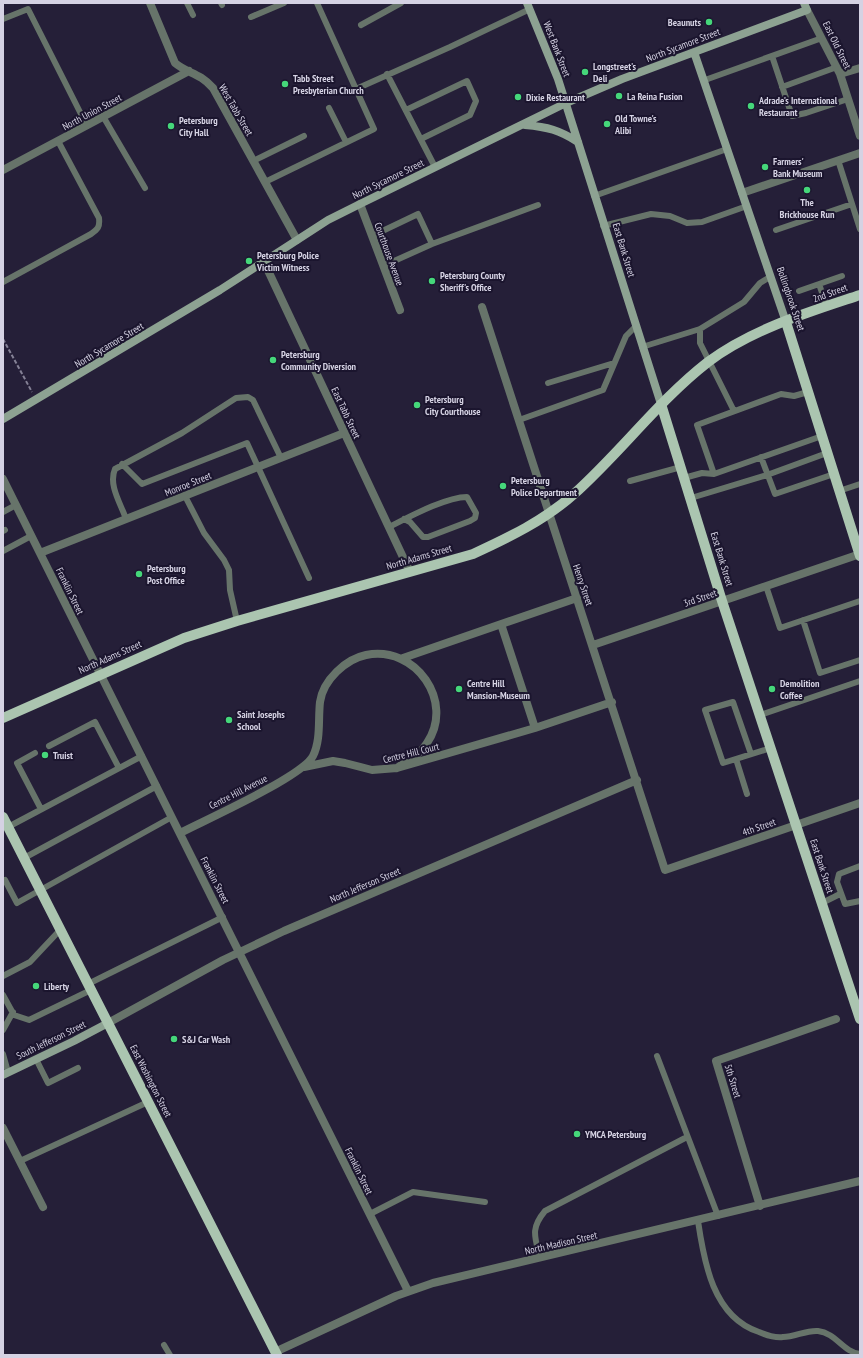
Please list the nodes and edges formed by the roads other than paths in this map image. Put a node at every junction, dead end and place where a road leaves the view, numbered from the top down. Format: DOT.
graph roads {
  1 [pos="150,3"];
  2 [pos="187,3"];
  3 [pos="284,3"];
  4 [pos="317,3"];
  5 [pos="401,3"];
  6 [pos="528,6"];
  7 [pos="806,6"];
  8 [pos="193,15"];
  9 [pos="251,17"];
  10 [pos="3,19"];
  11 [pos="361,25"];
  12 [pos="822,38"];
  13 [pos="694,52"];
  14 [pos="772,56"];
  15 [pos="860,68"];
  16 [pos="189,71"];
  17 [pos="839,71"];
  18 [pos="387,74"];
  19 [pos="705,80"];
  20 [pos="782,87"];
  21 [pos="356,89"];
  22 [pos="848,99"];
  23 [pos="566,103"];
  24 [pos="329,108"];
  25 [pos="406,110"];
  26 [pos="104,118"];
  27 [pos="524,125"];
  28 [pos="87,126"];
  29 [pos="304,136"];
  30 [pos="860,136"];
  31 [pos="421,139"];
  32 [pos="58,141"];
  33 [pos="346,142"];
  34 [pos="578,142"];
  35 [pos="728,149"];
  36 [pos="860,153"];
  37 [pos="838,160"];
  38 [pos="254,161"];
  39 [pos="435,167"];
  40 [pos="3,170"];
  41 [pos="265,182"];
  42 [pos="145,188"];
  43 [pos="742,193"];
  44 [pos="594,196"];
  45 [pos="360,204"];
  46 [pos="852,204"];
  47 [pos="538,205"];
  48 [pos="747,206"];
  49 [pos="603,226"];
  50 [pos="860,229"];
  51 [pos="776,230"];
  52 [pos="372,236"];
  53 [pos="297,240"];
  54 [pos="432,244"];
  55 [pos="264,262"];
  56 [pos="383,266"];
  57 [pos="842,276"];
  58 [pos="770,277"];
  59 [pos="3,282"];
  60 [pos="819,284"];
  61 [pos="799,291"];
  62 [pos="856,296"];
  63 [pos="827,307"];
  64 [pos="482,308"];
  65 [pos="400,310"];
  66 [pos="786,322"];
  67 [pos="635,327"];
  68 [pos="700,329"];
  69 [pos="642,347"];
  70 [pos="710,361"];
  71 [pos="614,363"];
  72 [pos="548,383"];
  73 [pos="808,392"];
  74 [pos="661,404"];
  75 [pos="734,411"];
  76 [pos="3,419"];
  77 [pos="519,420"];
  78 [pos="344,433"];
  79 [pos="822,436"];
  80 [pos="827,453"];
  81 [pos="761,457"];
  82 [pos="281,458"];
  83 [pos="122,464"];
  84 [pos="257,467"];
  85 [pos="681,467"];
  86 [pos="714,474"];
  87 [pos="834,474"];
  88 [pos="767,475"];
  89 [pos="684,478"];
  90 [pos="3,479"];
  91 [pos="630,481"];
  92 [pos="860,484"];
  93 [pos="839,491"];
  94 [pos="185,496"];
  95 [pos="691,498"];
  96 [pos="16,505"];
  97 [pos="3,512"];
  98 [pos="548,513"];
  99 [pos="126,519"];
  100 [pos="404,519"];
  101 [pos="389,527"];
  102 [pos="31,536"];
  103 [pos="3,551"];
  104 [pos="40,553"];
  105 [pos="860,554"];
  106 [pos="410,572"];
  107 [pos="309,578"];
  108 [pos="766,586"];
  109 [pos="577,598"];
  110 [pos="722,601"];
  111 [pos="860,601"];
  112 [pos="803,620"];
  113 [pos="238,621"];
  114 [pos="501,624"];
  115 [pos="593,645"];
  116 [pos="403,658"];
  117 [pos="860,660"];
  118 [pos="100,674"];
  119 [pos="860,681"];
  120 [pos="612,702"];
  121 [pos="760,715"];
  122 [pos="3,718"];
  123 [pos="535,728"];
  124 [pos="49,746"];
  125 [pos="771,748"];
  126 [pos="35,753"];
  127 [pos="751,754"];
  128 [pos="142,756"];
  129 [pos="736,759"];
  130 [pos="304,767"];
  131 [pos="119,768"];
  132 [pos="397,768"];
  133 [pos="637,780"];
  134 [pos="157,786"];
  135 [pos="747,794"];
  136 [pos="860,803"];
  137 [pos="41,809"];
  138 [pos="3,817"];
  139 [pos="172,817"];
  140 [pos="796,825"];
  141 [pos="8,827"];
  142 [pos="180,833"];
  143 [pos="24,858"];
  144 [pos="860,866"];
  145 [pos="665,870"];
  146 [pos="3,881"];
  147 [pos="40,891"];
  148 [pos="840,894"];
  149 [pos="860,901"];
  150 [pos="822,903"];
  151 [pos="223,917"];
  152 [pos="60,930"];
  153 [pos="240,952"];
  154 [pos="3,976"];
  155 [pos="90,987"];
  156 [pos="3,995"];
  157 [pos="13,1012"];
  158 [pos="859,1014"];
  159 [pos="836,1019"];
  160 [pos="108,1023"];
  161 [pos="3,1030"];
  162 [pos="3,1054"];
  163 [pos="657,1056"];
  164 [pos="36,1059"];
  165 [pos="78,1068"];
  166 [pos="5,1073"];
  167 [pos="148,1102"];
  168 [pos="3,1128"];
  169 [pos="687,1137"];
  170 [pos="20,1161"];
  171 [pos="860,1181"];
  172 [pos="486,1202"];
  173 [pos="760,1206"];
  174 [pos="43,1207"];
  175 [pos="370,1214"];
  176 [pos="718,1216"];
  177 [pos="698,1221"];
  178 [pos="540,1258"];
  179 [pos="408,1291"];
  180 [pos="164,1345"];
  181 [pos="273,1354"];
  182 [pos="860,1354"];
  183 [pos="170,1355"];
  1 -- 16 [label="street, West Tabb Street"];
  2 -- 8 [label="lane"];
  3 -- 9 [label="lane"];
  4 -- 21 [label="lane"];
  5 -- 11 [label="lane"];
  6 -- 18 [label="lane"];
  6 -- 23 [label="street, West Bank Street"];
  7 -- 12 [label="street, East Old Street"];
  7 -- 13 [label="street, North Sycamore Street"];
  10 -- 28 [label="lane"];
  12 -- 14 [label="lane"];
  12 -- 17 [label="street, East Old Street"];
  13 -- 19 [label="street, Bollingbrook Street"];
  13 -- 23 [label="street, North Sycamore Street"];
  14 -- 19 [label="lane"];
  14 -- 20 [label="lane"];
  15 -- 17 [label="street"];
  16 -- 26 [label="street, North Union Street"];
  16 -- 38 [label="street, West Tabb Street"];
  17 -- 20 [label="lane"];
  17 -- 22 [label="street, East Old Street"];
  18 -- 21 [label="lane"];
  18 -- 25 [label="lane"];
  19 -- 35 [label="street, Bollingbrook Street"];
  20 -- 22 [label="lane"];
  21 -- 33 [label="lane"];
  22 -- 30 [label="street, East Old Street"];
  23 -- 27 [label="street, North Sycamore Street"];
  23 -- 34 [label="street, East Bank Street"];
  24 -- 33 [label="lane"];
  25 -- 31 [label="lane"];
  25 -- 31 [label="lane"];
  26 -- 28 [label="street, North Union Street"];
  26 -- 42 [label="lane"];
  27 -- 34 [label="street"];
  27 -- 39 [label="street, North Sycamore Street"];
  28 -- 32 [label="street, North Union Street"];
  29 -- 38 [label="lane"];
  31 -- 39 [label="lane"];
  32 -- 40 [label="street, North Union Street"];
  32 -- 59 [label="lane"];
  33 -- 41 [label="lane"];
  34 -- 44 [label="street, East Bank Street"];
  35 -- 43 [label="street, Bollingbrook Street"];
  35 -- 44 [label="lane"];
  36 -- 37 [label="street"];
  37 -- 43 [label="street"];
  37 -- 46 [label="lane"];
  38 -- 41 [label="street, West Tabb Street"];
  39 -- 45 [label="street, North Sycamore Street"];
  41 -- 53 [label="street, West Tabb Street"];
  43 -- 48 [label="street, Bollingbrook Street"];
  44 -- 49 [label="street, East Bank Street"];
  45 -- 52 [label="street, Courthouse Avenue"];
  45 -- 53 [label="street, North Sycamore Street"];
  46 -- 50 [label="lane"];
  46 -- 51 [label="lane"];
  47 -- 54 [label="lane"];
  48 -- 49 [label="lane"];
  48 -- 58 [label="street, Bollingbrook Street"];
  49 -- 67 [label="street, East Bank Street"];
  52 -- 54 [label="lane"];
  52 -- 56 [label="street, Courthouse Avenue"];
  53 -- 55 [label="street, North Sycamore Street"];
  54 -- 56 [label="lane"];
  55 -- 76 [label="street, North Sycamore Street"];
  55 -- 78 [label="street, East Tabb Street"];
  56 -- 65 [label="street, Courthouse Avenue"];
  57 -- 60 [label="lane"];
  58 -- 66 [label="street, Bollingbrook Street"];
  58 -- 68 [label="lane"];
  60 -- 61 [label="lane"];
  60 -- 63 [label="lane"];
  62 -- 63 [label="main road, 2nd Street"];
  63 -- 66 [label="main road, 2nd Street"];
  64 -- 77 [label="street, Henry Street"];
  66 -- 70 [label="main road, North Adams Street"];
  66 -- 73 [label="main road, Bollingbrook Street"];
  67 -- 69 [label="street, East Bank Street"];
  67 -- 71 [label="lane"];
  68 -- 69 [label="lane"];
  68 -- 70 [label="lane"];
  69 -- 74 [label="street, East Bank Street"];
  70 -- 74 [label="main road, North Adams Street"];
  70 -- 75 [label="lane"];
  71 -- 72 [label="lane"];
  71 -- 77 [label="lane"];
  73 -- 75 [label="lane"];
  73 -- 79 [label="main road, Bollingbrook Street"];
  74 -- 85 [label="main road, East Bank Street"];
  74 -- 98 [label="main road, North Adams Street"];
  75 -- 86 [label="lane"];
  77 -- 98 [label="street, Henry Street"];
  78 -- 82 [label="street, Monroe Street"];
  78 -- 101 [label="street, East Tabb Street"];
  79 -- 80 [label="main road, Bollingbrook Street"];
  79 -- 81 [label="lane"];
  80 -- 87 [label="main road, Bollingbrook Street"];
  80 -- 88 [label="lane"];
  81 -- 86 [label="lane"];
  81 -- 88 [label="lane"];
  82 -- 83 [label="lane"];
  82 -- 84 [label="street, Monroe Street"];
  83 -- 84 [label="lane"];
  83 -- 99 [label="lane"];
  84 -- 94 [label="street, Monroe Street"];
  84 -- 107 [label="lane"];
  85 -- 89 [label="main road, East Bank Street"];
  85 -- 91 [label="lane"];
  86 -- 89 [label="lane"];
  87 -- 88 [label="lane"];
  87 -- 93 [label="main road, Bollingbrook Street"];
  88 -- 95 [label="lane"];
  89 -- 95 [label="main road, East Bank Street"];
  90 -- 96 [label="street, Franklin Street"];
  92 -- 93 [label="lane"];
  93 -- 105 [label="main road, Bollingbrook Street"];
  94 -- 99 [label="street, Monroe Street"];
  94 -- 113 [label="lane"];
  95 -- 110 [label="main road, East Bank Street"];
  96 -- 97 [label="lane"];
  96 -- 102 [label="street, Franklin Street"];
  98 -- 106 [label="main road, North Adams Street"];
  98 -- 109 [label="street, Henry Street"];
  99 -- 104 [label="street, Monroe Street"];
  100 -- 100 [label="lane"];
  100 -- 101 [label="lane"];
  101 -- 106 [label="street, East Tabb Street"];
  102 -- 103 [label="lane"];
  102 -- 104 [label="street, Franklin Street"];
  104 -- 118 [label="street, Franklin Street"];
  105 -- 108 [label="street, 3rd Street"];
  106 -- 113 [label="main road, North Adams Street"];
  108 -- 110 [label="street, 3rd Street"];
  108 -- 112 [label="lane"];
  109 -- 114 [label="street"];
  109 -- 115 [label="street, Henry Street"];
  110 -- 115 [label="street, 3rd Street"];
  110 -- 121 [label="main road, East Bank Street"];
  111 -- 112 [label="lane"];
  112 -- 117 [label="lane"];
  113 -- 118 [label="main road, North Adams Street"];
  114 -- 116 [label="street"];
  114 -- 123 [label="street"];
  115 -- 120 [label="street, Henry Street"];
  116 -- 130 [label="street"];
  116 -- 132 [label="street"];
  118 -- 122 [label="main road, North Adams Street"];
  118 -- 128 [label="street, Franklin Street"];
  119 -- 121 [label="lane"];
  120 -- 123 [label="street, Centre Hill Court"];
  120 -- 133 [label="street, Henry Street"];
  121 -- 125 [label="main road, East Bank Street"];
  123 -- 132 [label="street, Centre Hill Court"];
  124 -- 131 [label="lane"];
  125 -- 127 [label="lane"];
  125 -- 140 [label="main road, East Bank Street"];
  126 -- 137 [label="lane"];
  127 -- 129 [label="lane"];
  127 -- 129 [label="lane"];
  128 -- 131 [label="lane"];
  128 -- 134 [label="street, Franklin Street"];
  129 -- 135 [label="lane"];
  130 -- 132 [label="street, Centre Hill Court"];
  130 -- 142 [label="street, Centre Hill Avenue"];
  131 -- 137 [label="lane"];
  133 -- 145 [label="street, Henry Street"];
  133 -- 153 [label="street, North Jefferson Street"];
  134 -- 139 [label="street, Franklin Street"];
  134 -- 143 [label="lane"];
  136 -- 140 [label="street, 4th Street"];
  137 -- 141 [label="lane"];
  138 -- 141 [label="main road, East Washington Street"];
  139 -- 142 [label="street, Franklin Street"];
  139 -- 147 [label="lane"];
  140 -- 145 [label="street, 4th Street"];
  140 -- 150 [label="main road, East Bank Street"];
  141 -- 143 [label="main road, East Washington Street"];
  142 -- 151 [label="street, Franklin Street"];
  143 -- 147 [label="main road, East Washington Street"];
  144 -- 148 [label="lane"];
  146 -- 147 [label="lane"];
  147 -- 152 [label="main road, East Washington Street"];
  148 -- 149 [label="lane"];
  148 -- 150 [label="lane"];
  150 -- 158 [label="main road, East Bank Street"];
  151 -- 153 [label="street, Franklin Street"];
  151 -- 155 [label="lane"];
  152 -- 154 [label="lane"];
  152 -- 155 [label="main road, East Washington Street"];
  153 -- 160 [label="street, North Jefferson Street"];
  153 -- 175 [label="street, Franklin Street"];
  155 -- 157 [label="lane"];
  155 -- 160 [label="main road, East Washington Street"];
  156 -- 157 [label="lane"];
  157 -- 161 [label="lane"];
  159 -- 173 [label="street, 5th Street"];
  160 -- 164 [label="street, South Jefferson Street"];
  160 -- 167 [label="main road, East Washington Street"];
  162 -- 166 [label="lane"];
  163 -- 169 [label="lane"];
  164 -- 165 [label="lane"];
  164 -- 166 [label="street, South Jefferson Street"];
  167 -- 170 [label="lane"];
  167 -- 181 [label="main road, East Washington Street"];
  168 -- 170 [label="street"];
  169 -- 176 [label="lane"];
  169 -- 178 [label="lane"];
  170 -- 174 [label="street"];
  171 -- 173 [label="street, North Madison Street"];
  172 -- 175 [label="lane"];
  173 -- 176 [label="street, North Madison Street"];
  175 -- 179 [label="street, Franklin Street"];
  176 -- 177 [label="street, North Madison Street"];
  177 -- 178 [label="street, North Madison Street"];
  177 -- 182 [label="lane"];
  178 -- 179 [label="street, North Madison Street"];
  179 -- 181 [label="street, North Madison Street"];
  180 -- 183 [label="lane"];
}
